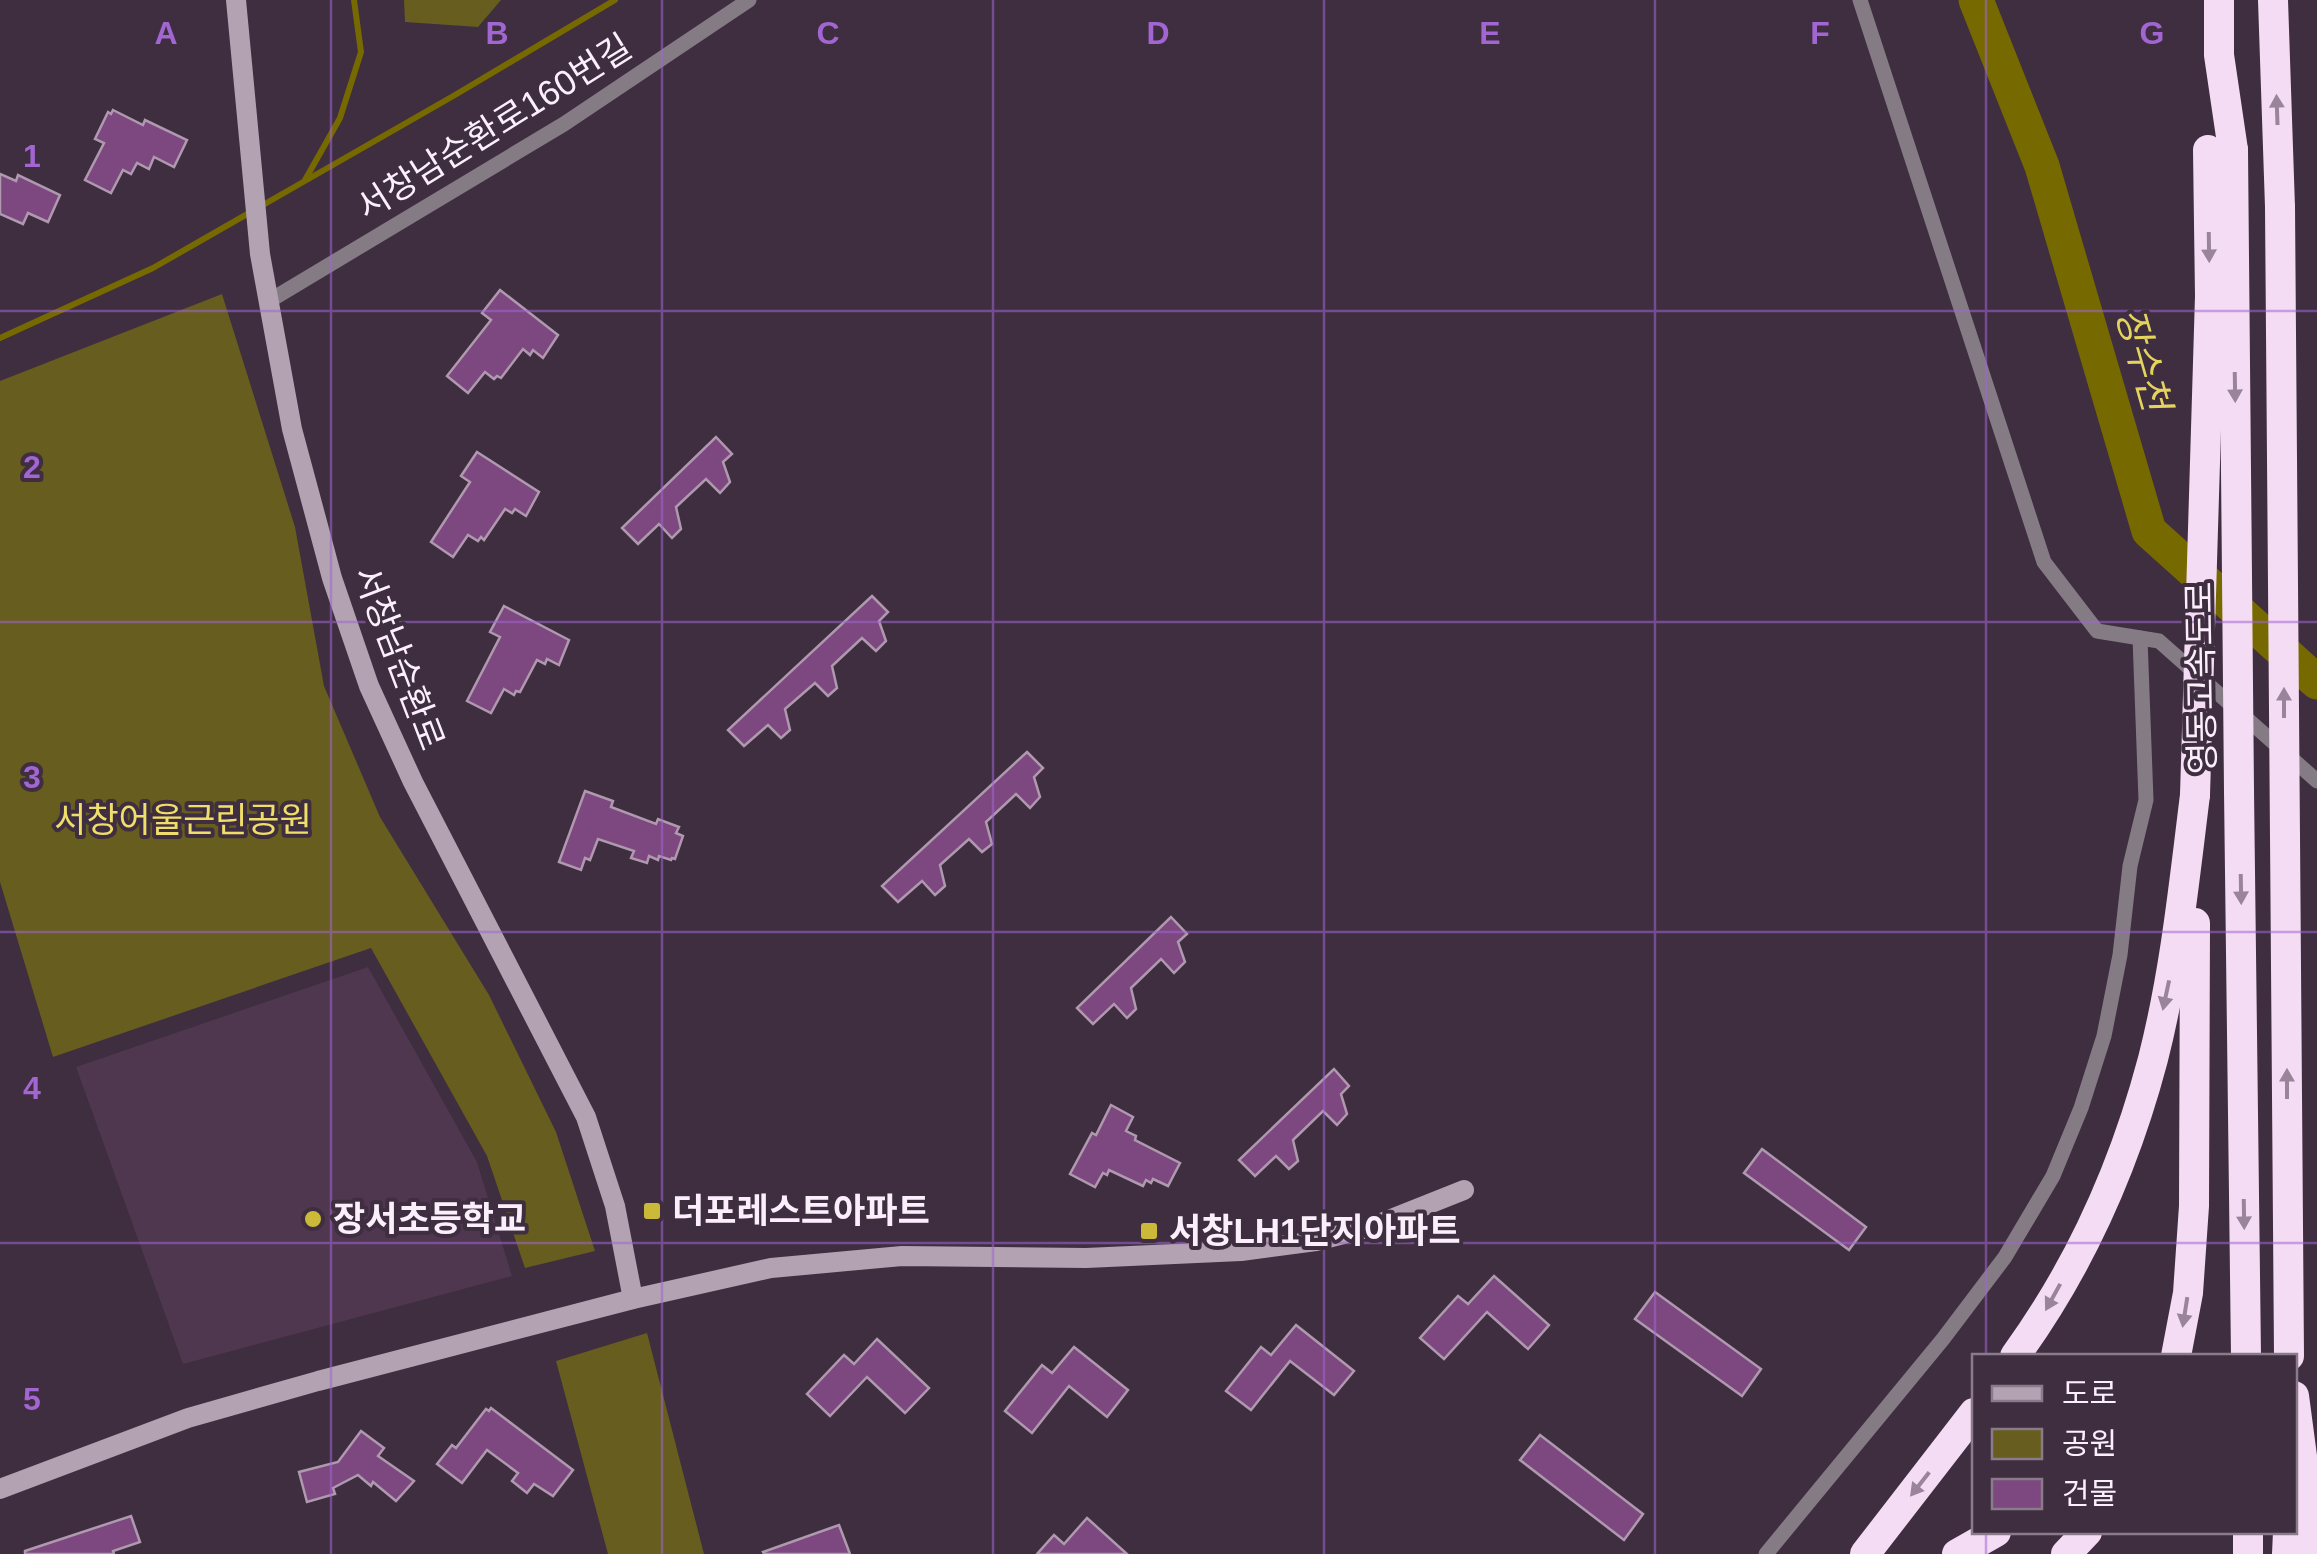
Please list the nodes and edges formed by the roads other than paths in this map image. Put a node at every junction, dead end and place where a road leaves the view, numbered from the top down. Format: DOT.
graph roads {
  1 [pos="236,0"];
  2 [pos="749,0"];
  3 [pos="1860,0"];
  4 [pos="2218,0"];
  5 [pos="2273,0"];
  6 [pos="2220,150"];
  7 [pos="269,301"];
  8 [pos="2140,638"];
  9 [pos="2317,781"];
  10 [pos="2195,794"];
  11 [pos="1464,1190"];
  12 [pos="634,1299"];
  13 [pos="2289,1353"];
  14 [pos="2016,1354"];
  15 [pos="2176,1354"];
  16 [pos="2246,1354"];
  17 [pos="1972,1416"];
  18 [pos="2297,1419"];
  19 [pos="0,1489"];
  20 [pos="1992,1534"];
  21 [pos="2085,1534"];
  22 [pos="1766,1554"];
  23 [pos="1866,1554"];
  24 [pos="1957,1554"];
  25 [pos="2066,1554"];
  26 [pos="2315,1554"];
  1 -- 7 [label="street, 서창남순환로"];
  2 -- 7 [label="street, 서창남순환로160번길"];
  3 -- 8 [label="street"];
  4 -- 6 [label="highway, 영동고속도로"];
  13 -- 5 [label="highway, one-way, bridge"];
  6 -- 10 [label="highway, one-way, bridge"];
  6 -- 16 [label="highway, 영동고속도로, one-way, bridge"];
  7 -- 12 [label="street, 서창남순환로"];
  8 -- 9 [label="street"];
  8 -- 22 [label="street"];
  10 -- 14 [label="highway, one-way"];
  10 -- 15 [label="highway, one-way"];
  11 -- 12 [label="street"];
  12 -- 19 [label="street"];
  17 -- 23 [label="highway, one-way"];
  18 -- 26 [label="highway"];
  20 -- 24 [label="highway"];
  21 -- 25 [label="highway"];
}
